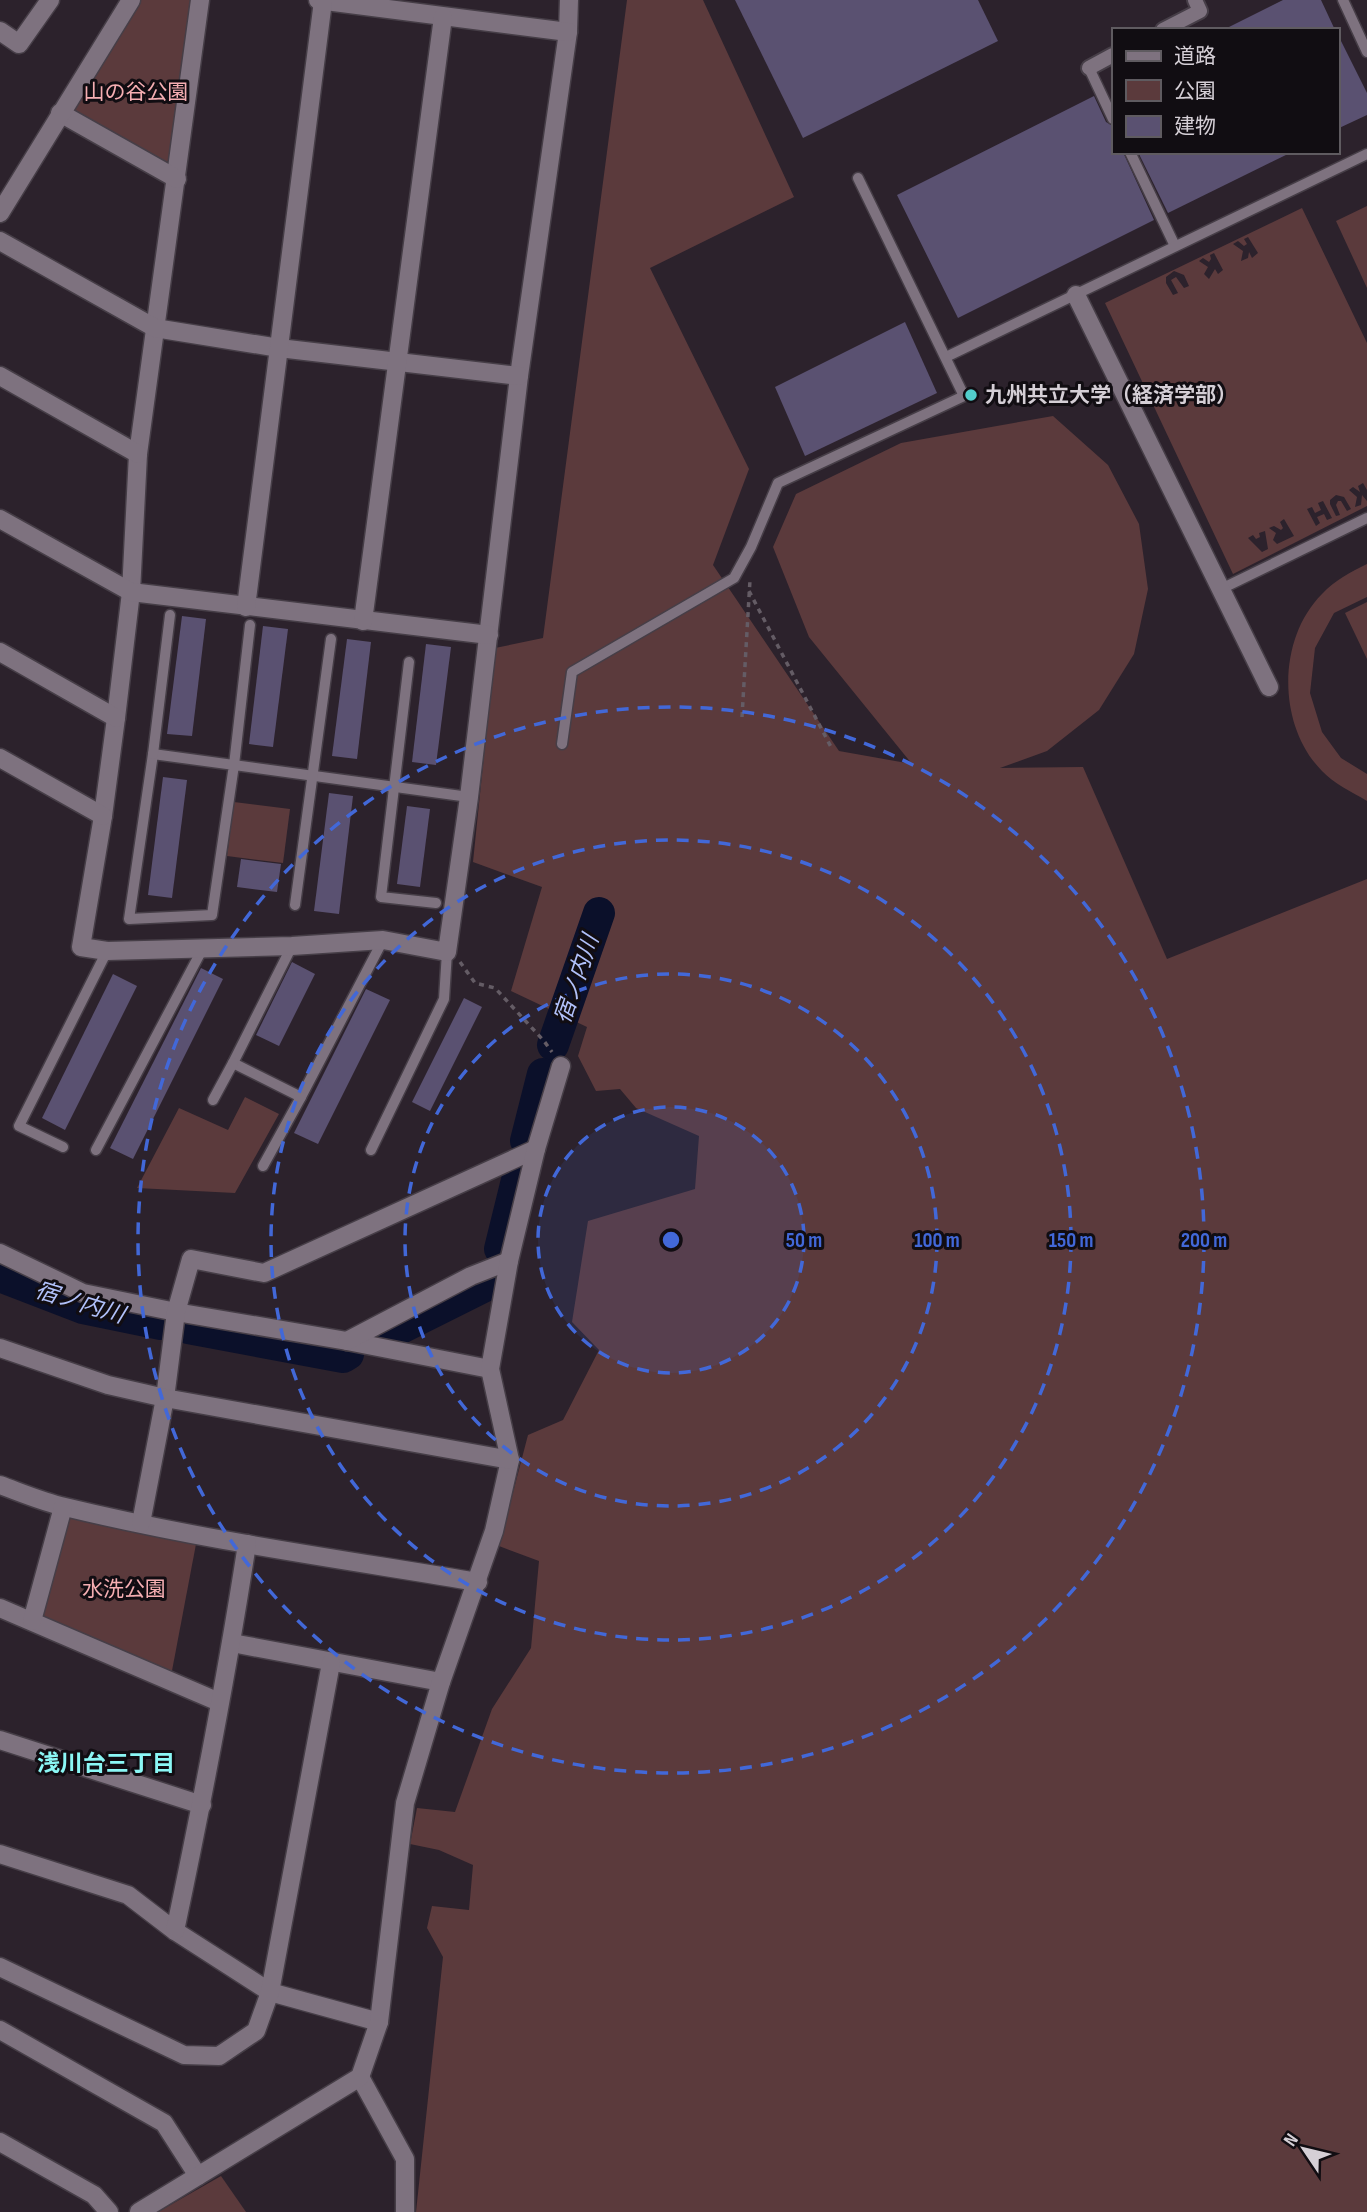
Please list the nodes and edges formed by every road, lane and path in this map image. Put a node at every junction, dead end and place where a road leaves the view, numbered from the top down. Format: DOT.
graph roads {
  1 [pos="50,0"];
  2 [pos="131,0"];
  3 [pos="200,0"];
  4 [pos="318,0"];
  5 [pos="569,0"];
  6 [pos="1195,0"];
  7 [pos="1343,0"];
  8 [pos="323,1"];
  9 [pos="443,17"];
  10 [pos="1167,28"];
  11 [pos="0,31"];
  12 [pos="568,32"];
  13 [pos="1367,52"];
  14 [pos="1112,56"];
  15 [pos="1089,68"];
  16 [pos="60,113"];
  17 [pos="1112,117"];
  18 [pos="1131,154"];
  19 [pos="1367,154"];
  20 [pos="858,178"];
  21 [pos="177,179"];
  22 [pos="0,213"];
  23 [pos="0,242"];
  24 [pos="1175,246"];
  25 [pos="1076,295"];
  26 [pos="155,328"];
  27 [pos="279,348"];
  28 [pos="946,357"];
  29 [pos="398,363"];
  30 [pos="0,376"];
  31 [pos="519,376"];
  32 [pos="138,454"];
  33 [pos="1367,518"];
  34 [pos="0,519"];
  35 [pos="751,547"];
  36 [pos="1221,589"];
  37 [pos="131,592"];
  38 [pos="749,592"];
  39 [pos="170,615"];
  40 [pos="248,616"];
  41 [pos="363,621"];
  42 [pos="489,635"];
  43 [pos="331,639"];
  44 [pos="0,652"];
  45 [pos="409,662"];
  46 [pos="1269,687"];
  47 [pos="742,716"];
  48 [pos="116,718"];
  49 [pos="562,744"];
  50 [pos="831,747"];
  51 [pos="153,754"];
  52 [pos="0,758"];
  53 [pos="234,765"];
  54 [pos="314,775"];
  55 [pos="394,787"];
  56 [pos="469,797"];
  57 [pos="103,816"];
  58 [pos="436,903"];
  59 [pos="295,905"];
  60 [pos="383,940"];
  61 [pos="292,946"];
  62 [pos="204,947"];
  63 [pos="107,951"];
  64 [pos="447,953"];
  65 [pos="544,1041"];
  66 [pos="233,1063"];
  67 [pos="561,1066"];
  68 [pos="301,1097"];
  69 [pos="213,1100"];
  70 [pos="63,1147"];
  71 [pos="536,1149"];
  72 [pos="96,1150"];
  73 [pos="371,1150"];
  74 [pos="263,1166"];
  75 [pos="0,1252"];
  76 [pos="509,1261"];
  77 [pos="176,1312"];
  78 [pos="347,1341"];
  79 [pos="0,1348"];
  80 [pos="490,1368"];
  81 [pos="165,1398"];
  82 [pos="510,1460"];
  83 [pos="0,1485"];
  84 [pos="63,1507"];
  85 [pos="141,1523"];
  86 [pos="247,1544"];
  87 [pos="478,1582"];
  88 [pos="0,1608"];
  89 [pos="32,1621"];
  90 [pos="232,1643"];
  91 [pos="331,1663"];
  92 [pos="441,1682"];
  93 [pos="219,1702"];
  94 [pos="0,1740"];
  95 [pos="202,1805"];
  96 [pos="0,1854"];
  97 [pos="175,1931"];
  98 [pos="0,1967"];
  99 [pos="270,1992"];
  100 [pos="379,2022"];
  101 [pos="0,2030"];
  102 [pos="360,2077"];
  103 [pos="0,2142"];
  104 [pos="198,2176"];
  105 [pos="109,2212"];
  106 [pos="139,2212"];
  107 [pos="405,2212"];
  1 -- 11 [label="street"];
  2 -- 16 [label="street"];
  3 -- 21 [label="street"];
  4 -- 8 [label="street"];
  5 -- 12 [label="street"];
  6 -- 10 [label="street"];
  7 -- 13 [label="lane"];
  8 -- 9 [label="street"];
  8 -- 27 [label="street"];
  9 -- 12 [label="street"];
  9 -- 29 [label="street"];
  12 -- 31 [label="street"];
  14 -- 15 [label="street"];
  15 -- 17 [label="lane"];
  16 -- 21 [label="street"];
  16 -- 22 [label="street"];
  18 -- 24 [label="lane"];
  19 -- 24 [label="lane"];
  20 -- 28 [label="lane"];
  21 -- 26 [label="street"];
  23 -- 26 [label="street"];
  24 -- 25 [label="lane"];
  25 -- 28 [label="lane"];
  25 -- 36 [label="street"];
  26 -- 27 [label="street"];
  26 -- 32 [label="street"];
  27 -- 29 [label="street"];
  27 -- 40 [label="street"];
  28 -- 35 [label="lane"];
  29 -- 31 [label="street"];
  29 -- 41 [label="street"];
  30 -- 32 [label="street"];
  31 -- 42 [label="street"];
  32 -- 37 [label="street"];
  33 -- 36 [label="lane"];
  34 -- 37 [label="street"];
  35 -- 38 [label="path"];
  35 -- 49 [label="lane"];
  36 -- 46 [label="street"];
  37 -- 40 [label="street"];
  37 -- 48 [label="street"];
  38 -- 47 [label="path"];
  38 -- 50 [label="path"];
  39 -- 51 [label="lane"];
  40 -- 41 [label="street"];
  40 -- 53 [label="lane"];
  41 -- 42 [label="street"];
  42 -- 56 [label="street"];
  43 -- 54 [label="lane"];
  44 -- 48 [label="street"];
  45 -- 55 [label="lane"];
  48 -- 57 [label="street"];
  51 -- 53 [label="lane"];
  51 -- 53 [label="lane"];
  52 -- 57 [label="street"];
  53 -- 54 [label="lane"];
  54 -- 55 [label="lane"];
  54 -- 59 [label="lane"];
  55 -- 56 [label="lane"];
  55 -- 58 [label="lane"];
  56 -- 64 [label="street"];
  57 -- 63 [label="street"];
  60 -- 61 [label="street"];
  60 -- 64 [label="street"];
  60 -- 68 [label="lane"];
  61 -- 62 [label="street"];
  61 -- 66 [label="lane"];
  62 -- 63 [label="street"];
  62 -- 72 [label="lane"];
  63 -- 70 [label="lane"];
  64 -- 65 [label="path"];
  64 -- 73 [label="lane"];
  66 -- 68 [label="lane"];
  66 -- 69 [label="lane"];
  67 -- 71 [label="street"];
  68 -- 74 [label="lane"];
  71 -- 76 [label="street"];
  71 -- 77 [label="street"];
  75 -- 77 [label="street"];
  76 -- 78 [label="street"];
  76 -- 80 [label="street"];
  77 -- 78 [label="street"];
  77 -- 81 [label="street"];
  78 -- 80 [label="street"];
  79 -- 81 [label="street"];
  80 -- 82 [label="street"];
  81 -- 82 [label="street"];
  81 -- 85 [label="street"];
  82 -- 87 [label="street"];
  83 -- 84 [label="street"];
  84 -- 85 [label="street"];
  84 -- 89 [label="street"];
  85 -- 86 [label="street"];
  86 -- 87 [label="street"];
  86 -- 90 [label="street"];
  87 -- 92 [label="street"];
  88 -- 89 [label="street"];
  89 -- 93 [label="street"];
  90 -- 91 [label="street"];
  90 -- 93 [label="street"];
  91 -- 92 [label="street"];
  91 -- 99 [label="street"];
  92 -- 100 [label="street"];
  93 -- 95 [label="street"];
  94 -- 95 [label="street"];
  95 -- 97 [label="street"];
  96 -- 97 [label="street"];
  97 -- 99 [label="street"];
  98 -- 99 [label="street"];
  99 -- 100 [label="street"];
  100 -- 102 [label="street"];
  101 -- 104 [label="street"];
  102 -- 104 [label="street"];
  102 -- 107 [label="street"];
  103 -- 105 [label="street"];
  104 -- 106 [label="street"];
}
